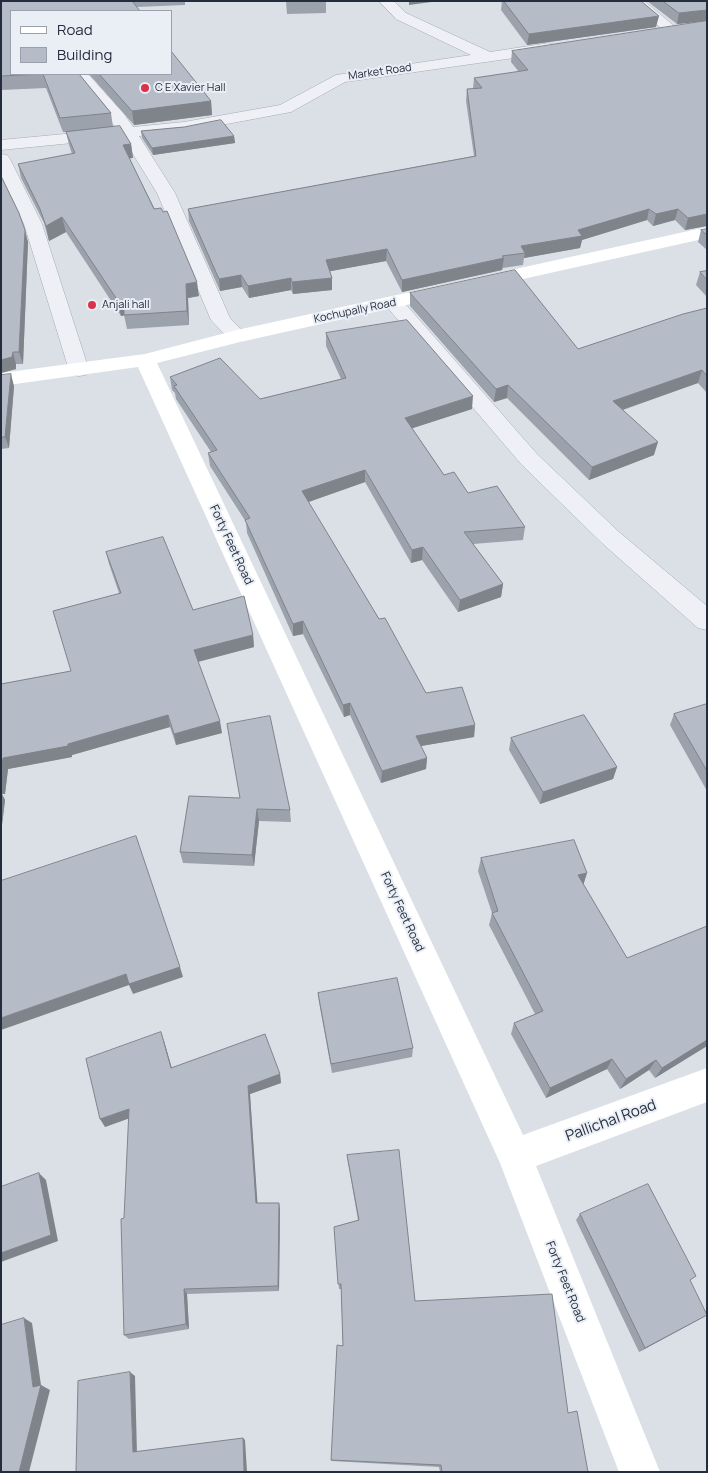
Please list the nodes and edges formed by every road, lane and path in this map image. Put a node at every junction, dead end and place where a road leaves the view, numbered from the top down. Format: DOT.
graph roads {
  1 [pos="386,1"];
  2 [pos="636,1"];
  3 [pos="690,28"];
  4 [pos="672,30"];
  5 [pos="653,33"];
  6 [pos="566,46"];
  7 [pos="488,57"];
  8 [pos="81,75"];
  9 [pos="128,133"];
  10 [pos="1,145"];
  11 [pos="1,159"];
  12 [pos="707,232"];
  13 [pos="394,303"];
  14 [pos="236,336"];
  15 [pos="145,360"];
  16 [pos="79,370"];
  17 [pos="1,380"];
  18 [pos="707,621"];
  19 [pos="707,1085"];
  20 [pos="515,1156"];
  21 [pos="640,1472"];
  1 -- 7 [label="street"];
  2 -- 4 [label="street"];
  3 -- 4 [label="street"];
  4 -- 5 [label="street"];
  6 -- 7 [label="street, Market Road"];
  7 -- 9 [label="street, Market Road"];
  8 -- 9 [label="street"];
  9 -- 10 [label="street, Market Road"];
  9 -- 14 [label="street"];
  11 -- 16 [label="street"];
  12 -- 13 [label="main road, Kochupally Road"];
  13 -- 14 [label="main road, Kochupally Road"];
  13 -- 18 [label="street"];
  14 -- 15 [label="main road, Kochupally Road"];
  15 -- 16 [label="main road, Kochupally Road"];
  15 -- 20 [label="main road, Forty Feet Road"];
  16 -- 17 [label="main road, Kochupally Road"];
  19 -- 20 [label="main road, Pallichal Road"];
  20 -- 21 [label="main road, Forty Feet Road"];
}
